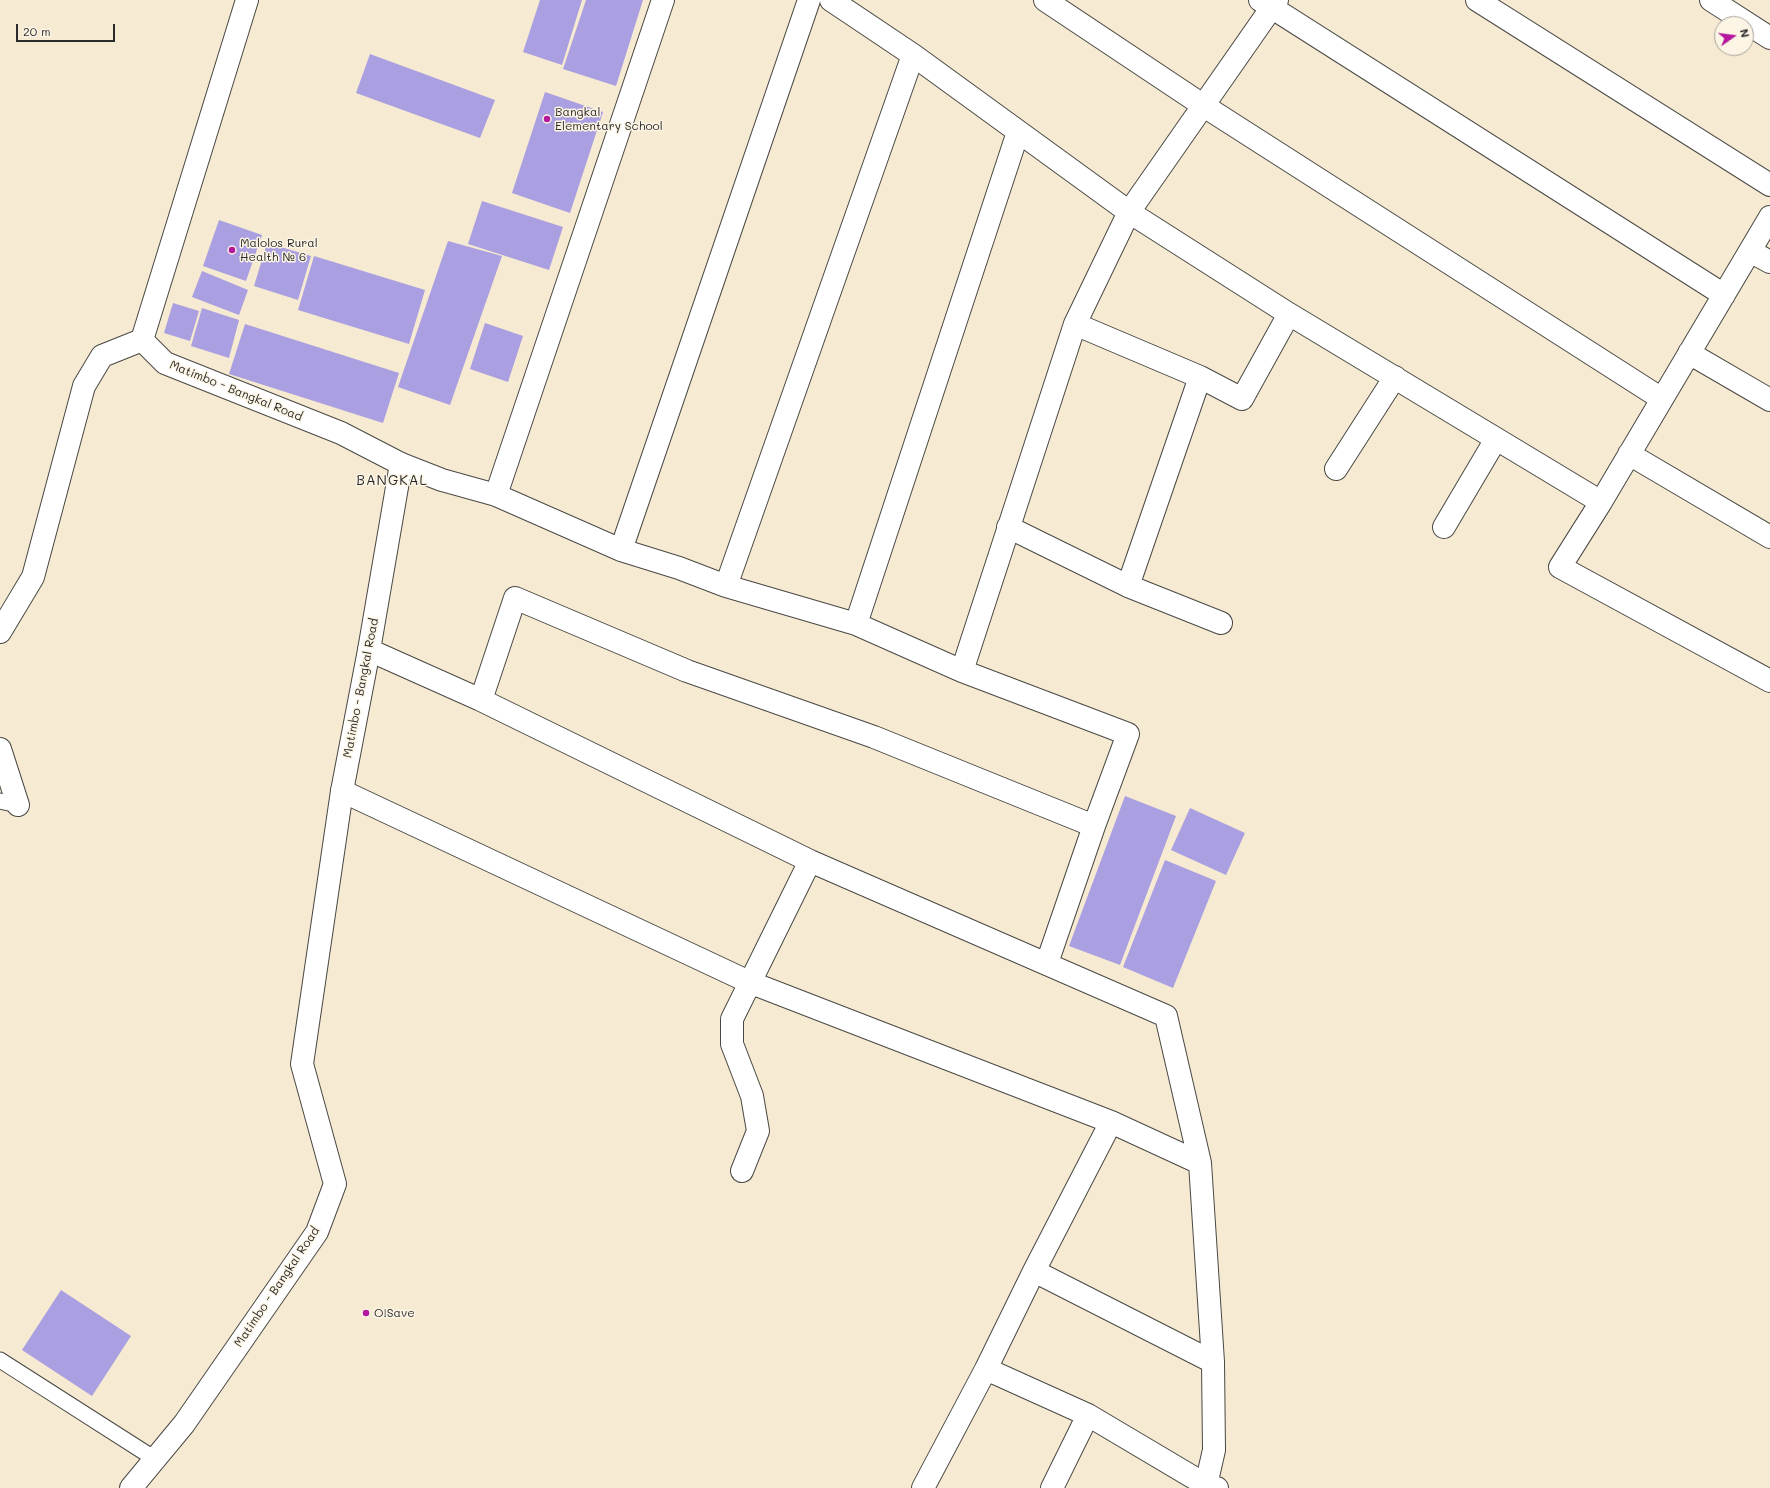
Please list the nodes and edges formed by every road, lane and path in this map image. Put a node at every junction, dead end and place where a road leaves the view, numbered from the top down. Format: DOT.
graph roads {
  1 [pos="248,0"];
  2 [pos="663,0"];
  3 [pos="809,0"];
  4 [pos="832,0"];
  5 [pos="1045,0"];
  6 [pos="1477,0"];
  7 [pos="1711,0"];
  8 [pos="1269,3"];
  9 [pos="1770,38"];
  10 [pos="913,55"];
  11 [pos="1204,106"];
  12 [pos="1018,132"];
  13 [pos="1770,185"];
  14 [pos="1129,212"];
  15 [pos="1770,217"];
  16 [pos="1750,251"];
  17 [pos="1770,262"];
  18 [pos="1724,295"];
  19 [pos="1289,314"];
  20 [pos="1075,324"];
  21 [pos="142,340"];
  22 [pos="1689,353"];
  23 [pos="1200,377"];
  24 [pos="1394,377"];
  25 [pos="1662,399"];
  26 [pos="1770,400"];
  27 [pos="1496,439"];
  28 [pos="1629,454"];
  29 [pos="401,464"];
  30 [pos="1336,469"];
  31 [pos="496,495"];
  32 [pos="1601,502"];
  33 [pos="1008,527"];
  34 [pos="1444,527"];
  35 [pos="1770,537"];
  36 [pos="621,550"];
  37 [pos="726,586"];
  38 [pos="1128,586"];
  39 [pos="1221,623"];
  40 [pos="856,624"];
  41 [pos="0,632"];
  42 [pos="369,650"];
  43 [pos="962,672"];
  44 [pos="1770,681"];
  45 [pos="480,700"];
  46 [pos="0,749"];
  47 [pos="342,791"];
  48 [pos="9,803"];
  49 [pos="1094,826"];
  50 [pos="810,861"];
  51 [pos="1047,963"];
  52 [pos="749,982"];
  53 [pos="1111,1122"];
  54 [pos="1200,1163"];
  55 [pos="742,1171"];
  56 [pos="1034,1271"];
  57 [pos="0,1360"];
  58 [pos="1213,1362"];
  59 [pos="986,1369"];
  60 [pos="1088,1415"];
  61 [pos="155,1459"];
  62 [pos="137,1486"];
  63 [pos="1209,1487"];
  64 [pos="923,1488"];
  65 [pos="1052,1488"];
  1 -- 21 [label="street"];
  2 -- 31 [label="street"];
  3 -- 36 [label="street"];
  4 -- 10 [label="street"];
  5 -- 11 [label="street"];
  6 -- 13 [label="street"];
  7 -- 9 [label="street"];
  8 -- 11 [label="street"];
  8 -- 18 [label="street"];
  10 -- 12 [label="street"];
  10 -- 37 [label="street"];
  11 -- 14 [label="street"];
  11 -- 25 [label="street"];
  12 -- 14 [label="street"];
  12 -- 40 [label="street"];
  14 -- 19 [label="street"];
  14 -- 20 [label="street"];
  15 -- 16 [label="street"];
  16 -- 17 [label="street"];
  16 -- 18 [label="street"];
  18 -- 22 [label="street"];
  19 -- 23 [label="street"];
  19 -- 24 [label="street"];
  20 -- 23 [label="street"];
  20 -- 33 [label="street"];
  21 -- 29 [label="street, Matimbo - Bangkal Road"];
  21 -- 41 [label="street"];
  22 -- 25 [label="street"];
  22 -- 26 [label="street"];
  23 -- 38 [label="street"];
  24 -- 27 [label="street"];
  24 -- 30 [label="street"];
  25 -- 28 [label="street"];
  27 -- 32 [label="street"];
  27 -- 34 [label="street"];
  28 -- 32 [label="street"];
  28 -- 35 [label="street"];
  29 -- 31 [label="street"];
  29 -- 42 [label="street, Matimbo - Bangkal Road"];
  31 -- 36 [label="street"];
  32 -- 44 [label="street"];
  33 -- 38 [label="street"];
  33 -- 43 [label="street"];
  36 -- 37 [label="street"];
  37 -- 40 [label="street"];
  38 -- 39 [label="street"];
  40 -- 43 [label="street"];
  42 -- 45 [label="street"];
  42 -- 47 [label="street, Matimbo - Bangkal Road"];
  43 -- 49 [label="street"];
  45 -- 49 [label="street"];
  45 -- 50 [label="street"];
  46 -- 48 [label="street"];
  47 -- 52 [label="street"];
  47 -- 61 [label="street, Matimbo - Bangkal Road"];
  49 -- 51 [label="street"];
  50 -- 51 [label="street"];
  50 -- 52 [label="street"];
  51 -- 54 [label="street"];
  52 -- 53 [label="street"];
  52 -- 55 [label="street"];
  53 -- 54 [label="street"];
  53 -- 56 [label="street"];
  54 -- 58 [label="street"];
  56 -- 58 [label="street"];
  56 -- 59 [label="street"];
  57 -- 61 [label="lane"];
  58 -- 63 [label="street"];
  59 -- 60 [label="street"];
  59 -- 64 [label="street"];
  60 -- 63 [label="street"];
  60 -- 65 [label="street"];
  61 -- 62 [label="street, Matimbo - Bangkal Road"];
}
